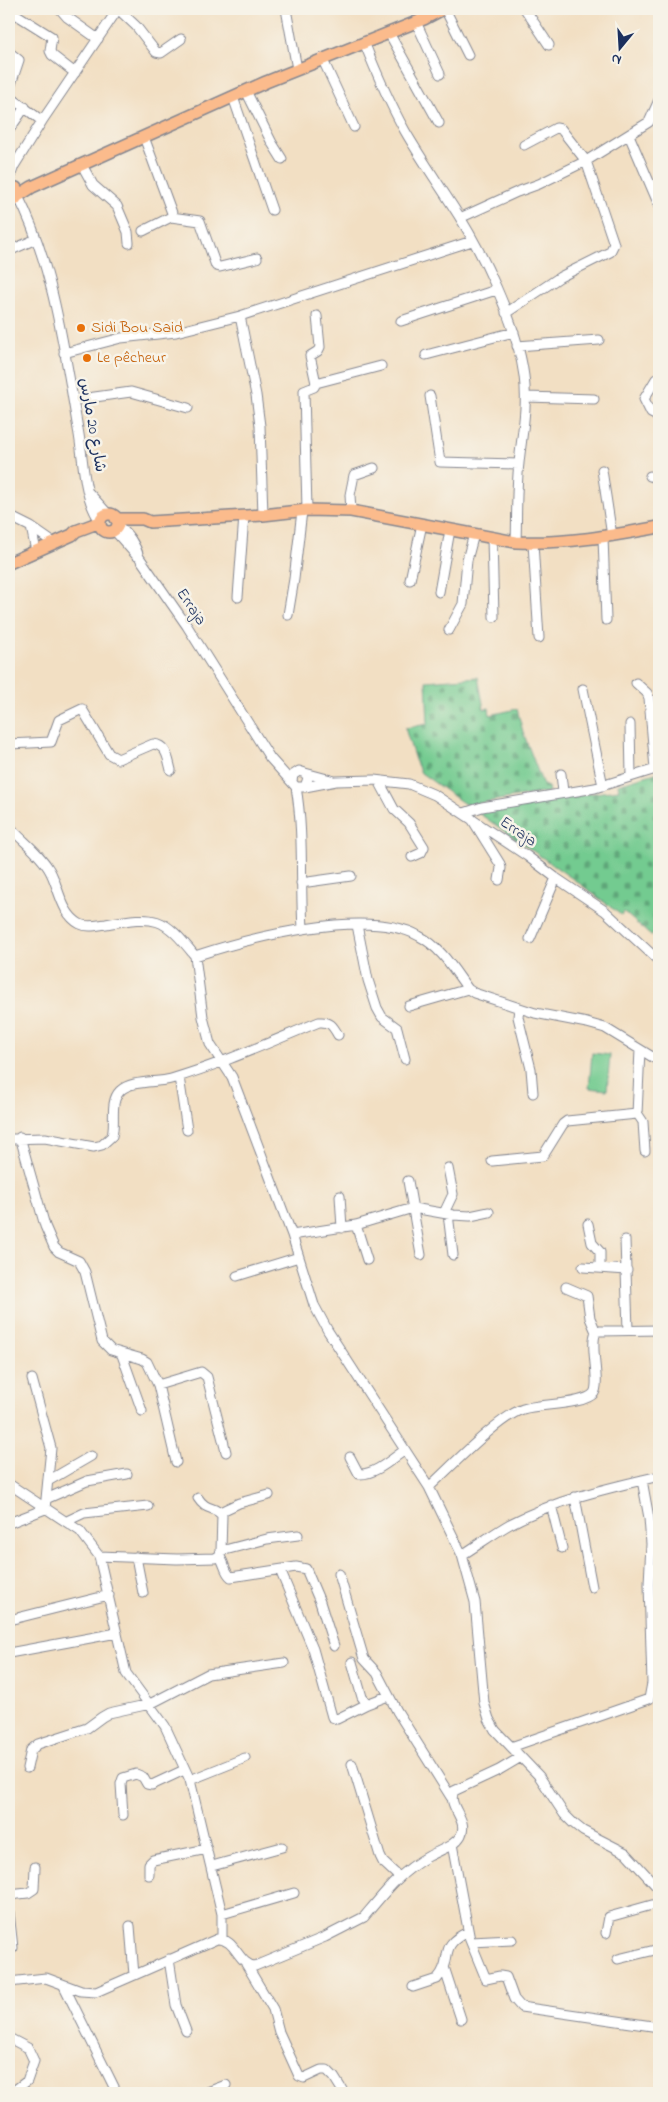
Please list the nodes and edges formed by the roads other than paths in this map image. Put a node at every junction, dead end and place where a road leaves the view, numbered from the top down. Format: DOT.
graph roads {
  1 [pos="60,9"];
  2 [pos="118,9"];
  3 [pos="286,9"];
  4 [pos="444,9"];
  5 [pos="525,9"];
  6 [pos="9,10"];
  7 [pos="420,16"];
  8 [pos="389,33"];
  9 [pos="98,39"];
  10 [pos="181,39"];
  11 [pos="364,42"];
  12 [pos="549,45"];
  13 [pos="9,52"];
  14 [pos="468,55"];
  15 [pos="322,58"];
  16 [pos="297,69"];
  17 [pos="75,73"];
  18 [pos="440,74"];
  19 [pos="9,90"];
  20 [pos="246,91"];
  21 [pos="9,96"];
  22 [pos="233,97"];
  23 [pos="658,106"];
  24 [pos="24,107"];
  25 [pos="42,122"];
  26 [pos="440,123"];
  27 [pos="354,127"];
  28 [pos="9,130"];
  29 [pos="628,135"];
  30 [pos="144,137"];
  31 [pos="524,145"];
  32 [pos="282,159"];
  33 [pos="586,161"];
  34 [pos="82,165"];
  35 [pos="13,193"];
  36 [pos="659,205"];
  37 [pos="272,210"];
  38 [pos="171,217"];
  39 [pos="460,218"];
  40 [pos="142,231"];
  41 [pos="36,239"];
  42 [pos="472,241"];
  43 [pos="129,242"];
  44 [pos="9,250"];
  45 [pos="257,258"];
  46 [pos="496,290"];
  47 [pos="506,313"];
  48 [pos="240,316"];
  49 [pos="318,316"];
  50 [pos="401,321"];
  51 [pos="514,332"];
  52 [pos="599,340"];
  53 [pos="517,346"];
  54 [pos="64,353"];
  55 [pos="426,355"];
  56 [pos="381,366"];
  57 [pos="656,378"];
  58 [pos="316,383"];
  59 [pos="430,396"];
  60 [pos="526,397"];
  61 [pos="594,399"];
  62 [pos="73,400"];
  63 [pos="188,408"];
  64 [pos="659,422"];
  65 [pos="519,464"];
  66 [pos="374,468"];
  67 [pos="602,470"];
  68 [pos="650,476"];
  69 [pos="659,479"];
  70 [pos="305,511"];
  71 [pos="351,511"];
  72 [pos="263,515"];
  73 [pos="9,516"];
  74 [pos="244,516"];
  75 [pos="109,523"];
  76 [pos="422,524"];
  77 [pos="31,527"];
  78 [pos="659,527"];
  79 [pos="450,530"];
  80 [pos="474,534"];
  81 [pos="608,536"];
  82 [pos="492,538"];
  83 [pos="516,542"];
  84 [pos="54,543"];
  85 [pos="533,543"];
  86 [pos="36,551"];
  87 [pos="139,557"];
  88 [pos="9,563"];
  89 [pos="410,580"];
  90 [pos="439,592"];
  91 [pos="238,597"];
  92 [pos="288,615"];
  93 [pos="494,616"];
  94 [pos="606,620"];
  95 [pos="449,630"];
  96 [pos="539,638"];
  97 [pos="636,683"];
  98 [pos="582,689"];
  99 [pos="630,724"];
  100 [pos="9,744"];
  101 [pos="270,758"];
  102 [pos="657,769"];
  103 [pos="171,770"];
  104 [pos="302,772"];
  105 [pos="560,774"];
  106 [pos="631,776"];
  107 [pos="336,781"];
  108 [pos="379,781"];
  109 [pos="299,786"];
  110 [pos="603,786"];
  111 [pos="563,792"];
  112 [pos="464,813"];
  113 [pos="472,819"];
  114 [pos="9,826"];
  115 [pos="412,857"];
  116 [pos="351,876"];
  117 [pos="556,878"];
  118 [pos="499,880"];
  119 [pos="301,883"];
  120 [pos="357,925"];
  121 [pos="303,928"];
  122 [pos="530,939"];
  123 [pos="195,956"];
  124 [pos="659,961"];
  125 [pos="468,989"];
  126 [pos="409,1006"];
  127 [pos="519,1008"];
  128 [pos="338,1036"];
  129 [pos="640,1050"];
  130 [pos="405,1059"];
  131 [pos="659,1061"];
  132 [pos="222,1062"];
  133 [pos="179,1077"];
  134 [pos="533,1093"];
  135 [pos="637,1113"];
  136 [pos="187,1130"];
  137 [pos="20,1137"];
  138 [pos="9,1139"];
  139 [pos="645,1151"];
  140 [pos="492,1161"];
  141 [pos="448,1168"];
  142 [pos="408,1181"];
  143 [pos="340,1196"];
  144 [pos="413,1208"];
  145 [pos="489,1212"];
  146 [pos="446,1214"];
  147 [pos="588,1224"];
  148 [pos="356,1226"];
  149 [pos="342,1228"];
  150 [pos="292,1235"];
  151 [pos="625,1240"];
  152 [pos="421,1255"];
  153 [pos="453,1255"];
  154 [pos="299,1257"];
  155 [pos="367,1260"];
  156 [pos="583,1267"];
  157 [pos="600,1268"];
  158 [pos="627,1270"];
  159 [pos="236,1276"];
  160 [pos="566,1287"];
  161 [pos="628,1330"];
  162 [pos="659,1330"];
  163 [pos="596,1332"];
  164 [pos="122,1355"];
  165 [pos="32,1379"];
  166 [pos="158,1385"];
  167 [pos="142,1411"];
  168 [pos="405,1450"];
  169 [pos="226,1452"];
  170 [pos="90,1456"];
  171 [pos="350,1457"];
  172 [pos="176,1462"];
  173 [pos="127,1474"];
  174 [pos="659,1476"];
  175 [pos="642,1480"];
  176 [pos="48,1481"];
  177 [pos="9,1484"];
  178 [pos="429,1487"];
  179 [pos="269,1495"];
  180 [pos="575,1497"];
  181 [pos="198,1498"];
  182 [pos="46,1499"];
  183 [pos="551,1505"];
  184 [pos="148,1506"];
  185 [pos="45,1510"];
  186 [pos="220,1512"];
  187 [pos="67,1521"];
  188 [pos="9,1523"];
  189 [pos="298,1535"];
  190 [pos="562,1548"];
  191 [pos="220,1553"];
  192 [pos="462,1555"];
  193 [pos="98,1556"];
  194 [pos="136,1557"];
  195 [pos="280,1570"];
  196 [pos="339,1574"];
  197 [pos="592,1587"];
  198 [pos="143,1592"];
  199 [pos="109,1595"];
  200 [pos="9,1620"];
  201 [pos="117,1633"];
  202 [pos="334,1646"];
  203 [pos="9,1653"];
  204 [pos="352,1662"];
  205 [pos="284,1663"];
  206 [pos="388,1696"];
  207 [pos="150,1704"];
  208 [pos="367,1704"];
  209 [pos="511,1747"];
  210 [pos="521,1757"];
  211 [pos="245,1758"];
  212 [pos="352,1764"];
  213 [pos="27,1768"];
  214 [pos="184,1770"];
  215 [pos="190,1780"];
  216 [pos="452,1797"];
  217 [pos="123,1815"];
  218 [pos="452,1844"];
  219 [pos="282,1847"];
  220 [pos="207,1849"];
  221 [pos="212,1866"];
  222 [pos="35,1867"];
  223 [pos="149,1875"];
  224 [pos="398,1876"];
  225 [pos="659,1887"];
  226 [pos="294,1893"];
  227 [pos="9,1895"];
  228 [pos="659,1903"];
  229 [pos="9,1912"];
  230 [pos="222,1914"];
  231 [pos="130,1926"];
  232 [pos="468,1932"];
  233 [pos="606,1933"];
  234 [pos="222,1939"];
  235 [pos="512,1940"];
  236 [pos="471,1942"];
  237 [pos="14,1948"];
  238 [pos="659,1949"];
  239 [pos="169,1959"];
  240 [pos="618,1959"];
  241 [pos="246,1964"];
  242 [pos="444,1967"];
  243 [pos="134,1975"];
  244 [pos="9,1982"];
  245 [pos="64,1986"];
  246 [pos="412,1987"];
  247 [pos="461,2019"];
  248 [pos="659,2027"];
  249 [pos="186,2031"];
  250 [pos="9,2038"];
  251 [pos="226,2085"];
  252 [pos="11,2093"];
  253 [pos="117,2093"];
  254 [pos="205,2093"];
  255 [pos="344,2093"];
  1 -- 9 [label="street"];
  2 -- 9 [label="street"];
  2 -- 10 [label="street"];
  3 -- 16 [label="street"];
  4 -- 7 [label="main road"];
  4 -- 14 [label="street"];
  5 -- 12 [label="street"];
  6 -- 17 [label="street"];
  7 -- 8 [label="main road"];
  7 -- 18 [label="street"];
  8 -- 11 [label="main road"];
  8 -- 26 [label="street"];
  9 -- 17 [label="street"];
  11 -- 15 [label="main road"];
  11 -- 39 [label="street"];
  13 -- 19 [label="street"];
  15 -- 16 [label="main road"];
  15 -- 27 [label="street"];
  16 -- 20 [label="main road"];
  17 -- 25 [label="street"];
  20 -- 22 [label="main road"];
  20 -- 32 [label="street"];
  21 -- 24 [label="street"];
  22 -- 30 [label="main road"];
  22 -- 37 [label="street"];
  23 -- 29 [label="street"];
  24 -- 25 [label="street"];
  24 -- 28 [label="street"];
  25 -- 35 [label="street"];
  29 -- 33 [label="street"];
  29 -- 36 [label="street"];
  30 -- 34 [label="main road"];
  30 -- 38 [label="street"];
  31 -- 33 [label="street"];
  33 -- 39 [label="street"];
  33 -- 47 [label="street"];
  34 -- 35 [label="main road"];
  34 -- 43 [label="street"];
  35 -- 41 [label="street, شارع 20 مارس"];
  38 -- 40 [label="street"];
  38 -- 45 [label="street"];
  39 -- 42 [label="street"];
  41 -- 44 [label="street"];
  41 -- 54 [label="street, شارع 20 مارس"];
  42 -- 46 [label="street"];
  42 -- 48 [label="street"];
  46 -- 47 [label="street"];
  46 -- 50 [label="street"];
  47 -- 51 [label="street"];
  48 -- 54 [label="street"];
  48 -- 72 [label="street"];
  49 -- 58 [label="street"];
  51 -- 53 [label="street"];
  51 -- 55 [label="street"];
  52 -- 53 [label="street"];
  53 -- 60 [label="street"];
  54 -- 62 [label="street, شارع 20 مارس"];
  56 -- 58 [label="street"];
  57 -- 64 [label="street"];
  58 -- 70 [label="street"];
  59 -- 65 [label="street"];
  60 -- 61 [label="street"];
  60 -- 65 [label="street"];
  62 -- 63 [label="street"];
  62 -- 75 [label="street, شارع 20 مارس"];
  65 -- 83 [label="street"];
  66 -- 71 [label="street"];
  67 -- 81 [label="street"];
  68 -- 69 [label="street"];
  70 -- 71 [label="main road"];
  70 -- 72 [label="main road"];
  70 -- 92 [label="street"];
  71 -- 76 [label="main road"];
  72 -- 74 [label="main road"];
  73 -- 77 [label="street"];
  74 -- 75 [label="main road"];
  74 -- 91 [label="street"];
  75 -- 84 [label="main road"];
  75 -- 87 [label="street, شارع 20 مارس"];
  76 -- 79 [label="main road"];
  76 -- 89 [label="street"];
  77 -- 84 [label="street"];
  77 -- 86 [label="street"];
  78 -- 81 [label="main road"];
  79 -- 80 [label="main road"];
  79 -- 90 [label="street"];
  80 -- 82 [label="main road"];
  80 -- 95 [label="street"];
  81 -- 85 [label="main road"];
  81 -- 94 [label="street"];
  82 -- 83 [label="main road"];
  82 -- 93 [label="street"];
  83 -- 85 [label="main road"];
  84 -- 86 [label="main road"];
  85 -- 96 [label="street"];
  86 -- 88 [label="main road"];
  87 -- 101 [label="street, Erraja"];
  97 -- 102 [label="street"];
  98 -- 110 [label="street"];
  99 -- 106 [label="street"];
  100 -- 103 [label="street"];
  101 -- 104 [label="street"];
  101 -- 109 [label="street, Erraja"];
  102 -- 106 [label="street"];
  104 -- 107 [label="street"];
  104 -- 109 [label="street"];
  104 -- 109 [label="street"];
  105 -- 111 [label="street"];
  106 -- 110 [label="street"];
  107 -- 108 [label="street, Erraja"];
  107 -- 109 [label="street"];
  108 -- 112 [label="street, Erraja"];
  108 -- 115 [label="street"];
  109 -- 119 [label="street"];
  110 -- 111 [label="street"];
  111 -- 112 [label="street"];
  112 -- 113 [label="street, Erraja"];
  113 -- 117 [label="street, Erraja"];
  113 -- 118 [label="street"];
  114 -- 123 [label="street"];
  116 -- 119 [label="street"];
  117 -- 122 [label="street"];
  117 -- 124 [label="street, Erraja"];
  119 -- 121 [label="street"];
  120 -- 121 [label="street"];
  120 -- 125 [label="street"];
  120 -- 130 [label="street"];
  121 -- 123 [label="street"];
  123 -- 132 [label="street"];
  125 -- 126 [label="street"];
  125 -- 127 [label="street"];
  127 -- 129 [label="street"];
  127 -- 134 [label="street"];
  128 -- 132 [label="street"];
  129 -- 131 [label="street"];
  129 -- 135 [label="street"];
  132 -- 133 [label="street"];
  132 -- 150 [label="street"];
  133 -- 136 [label="street"];
  133 -- 137 [label="street"];
  135 -- 139 [label="street"];
  135 -- 140 [label="street"];
  137 -- 138 [label="street"];
  137 -- 164 [label="street"];
  141 -- 146 [label="street"];
  142 -- 144 [label="street"];
  143 -- 149 [label="street"];
  144 -- 146 [label="street"];
  144 -- 148 [label="street"];
  144 -- 152 [label="street"];
  145 -- 146 [label="street"];
  146 -- 153 [label="street"];
  147 -- 157 [label="street"];
  148 -- 149 [label="street"];
  148 -- 155 [label="street"];
  149 -- 150 [label="street"];
  150 -- 154 [label="street"];
  151 -- 158 [label="street"];
  154 -- 159 [label="street"];
  154 -- 168 [label="street"];
  156 -- 157 [label="street"];
  157 -- 158 [label="street"];
  158 -- 161 [label="street"];
  160 -- 163 [label="street"];
  161 -- 162 [label="street"];
  161 -- 163 [label="street"];
  163 -- 178 [label="street"];
  164 -- 166 [label="street"];
  164 -- 167 [label="street"];
  165 -- 176 [label="street"];
  166 -- 169 [label="street"];
  166 -- 172 [label="street"];
  168 -- 171 [label="street"];
  168 -- 178 [label="street"];
  170 -- 176 [label="street"];
  173 -- 182 [label="street"];
  174 -- 175 [label="street"];
  175 -- 180 [label="street"];
  175 -- 209 [label="street"];
  176 -- 182 [label="street"];
  177 -- 185 [label="street"];
  178 -- 192 [label="street"];
  179 -- 186 [label="street"];
  180 -- 183 [label="street"];
  180 -- 197 [label="street"];
  181 -- 186 [label="street"];
  182 -- 185 [label="street"];
  183 -- 190 [label="street"];
  183 -- 192 [label="street"];
  184 -- 187 [label="street"];
  185 -- 187 [label="street"];
  185 -- 188 [label="street"];
  186 -- 191 [label="street"];
  187 -- 193 [label="street"];
  189 -- 191 [label="street"];
  191 -- 194 [label="street"];
  191 -- 195 [label="street"];
  192 -- 209 [label="street"];
  193 -- 194 [label="street"];
  193 -- 199 [label="street"];
  194 -- 198 [label="street"];
  195 -- 202 [label="street"];
  195 -- 208 [label="street"];
  196 -- 206 [label="street"];
  199 -- 200 [label="street"];
  199 -- 201 [label="street"];
  201 -- 203 [label="street"];
  201 -- 207 [label="street"];
  204 -- 208 [label="street"];
  205 -- 207 [label="street"];
  206 -- 208 [label="street"];
  206 -- 216 [label="street"];
  207 -- 213 [label="street"];
  207 -- 214 [label="street"];
  209 -- 210 [label="street"];
  210 -- 216 [label="street"];
  210 -- 225 [label="street"];
  211 -- 215 [label="street"];
  212 -- 224 [label="street"];
  214 -- 215 [label="street"];
  214 -- 217 [label="street"];
  215 -- 220 [label="street"];
  216 -- 218 [label="street"];
  218 -- 224 [label="street"];
  218 -- 232 [label="street"];
  219 -- 221 [label="street"];
  220 -- 221 [label="street"];
  220 -- 223 [label="street"];
  221 -- 230 [label="street"];
  222 -- 227 [label="street"];
  224 -- 241 [label="street"];
  226 -- 230 [label="street"];
  228 -- 233 [label="street"];
  229 -- 237 [label="street"];
  230 -- 234 [label="street"];
  231 -- 243 [label="street"];
  232 -- 236 [label="street"];
  232 -- 242 [label="street"];
  234 -- 239 [label="street"];
  234 -- 241 [label="street"];
  235 -- 236 [label="street"];
  236 -- 248 [label="street"];
  238 -- 240 [label="street"];
  239 -- 243 [label="street"];
  239 -- 249 [label="street"];
  241 -- 255 [label="street"];
  242 -- 246 [label="street"];
  242 -- 247 [label="street"];
  243 -- 245 [label="street"];
  244 -- 245 [label="street"];
  245 -- 253 [label="street"];
  250 -- 252 [label="street"];
  251 -- 254 [label="street"];
}
